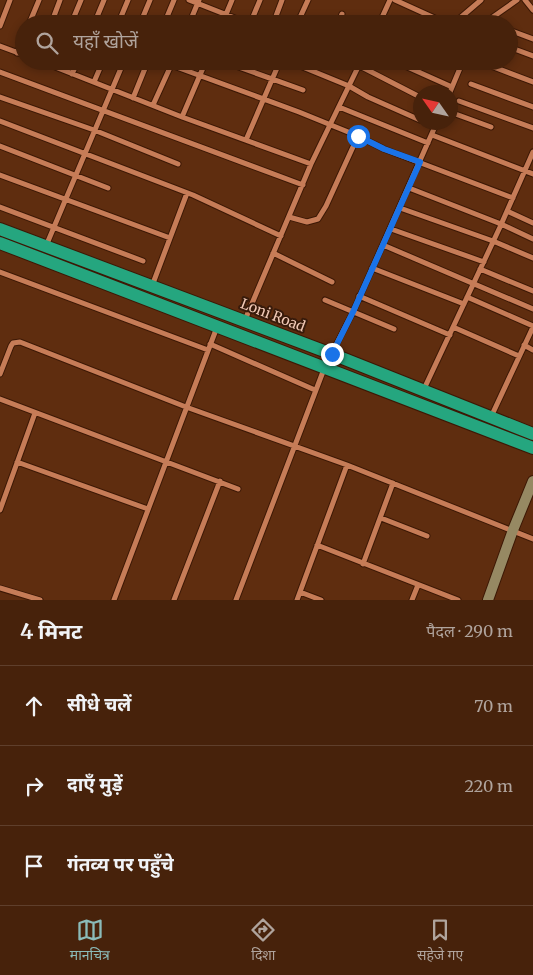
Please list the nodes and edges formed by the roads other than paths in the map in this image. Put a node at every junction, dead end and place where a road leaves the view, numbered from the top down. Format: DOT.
graph roads {
  1 [pos="10,0"];
  2 [pos="39,0"];
  3 [pos="60,0"];
  4 [pos="81,0"];
  5 [pos="104,0"];
  6 [pos="128,0"];
  7 [pos="150,0"];
  8 [pos="174,0"];
  9 [pos="189,0"];
  10 [pos="232,0"];
  11 [pos="260,0"];
  12 [pos="282,0"];
  13 [pos="308,0"];
  14 [pos="390,0"];
  15 [pos="395,0"];
  16 [pos="481,0"];
  17 [pos="517,0"];
  18 [pos="525,0"];
  19 [pos="198,2"];
  20 [pos="533,10"];
  21 [pos="226,14"];
  22 [pos="33,15"];
  23 [pos="54,15"];
  24 [pos="75,15"];
  25 [pos="98,15"];
  26 [pos="122,15"];
  27 [pos="144,15"];
  28 [pos="168,15"];
  29 [pos="193,15"];
  30 [pos="254,15"];
  31 [pos="276,15"];
  32 [pos="301,15"];
  33 [pos="383,15"];
  34 [pos="428,15"];
  35 [pos="464,15"];
  36 [pos="497,15"];
  37 [pos="0,26"];
  38 [pos="518,33"];
  39 [pos="533,39"];
  40 [pos="0,46"];
  41 [pos="518,50"];
  42 [pos="15,52"];
  43 [pos="533,56"];
  44 [pos="66,70"];
  45 [pos="74,70"];
  46 [pos="99,70"];
  47 [pos="120,70"];
  48 [pos="144,70"];
  49 [pos="169,70"];
  50 [pos="187,70"];
  51 [pos="202,70"];
  52 [pos="247,70"];
  53 [pos="276,70"];
  54 [pos="310,70"];
  55 [pos="357,70"];
  56 [pos="372,70"];
  57 [pos="414,70"];
  58 [pos="459,70"];
  59 [pos="502,70"];
  60 [pos="0,72"];
  61 [pos="72,74"];
  62 [pos="200,76"];
  63 [pos="273,79"];
  64 [pos="94,82"];
  65 [pos="533,82"];
  66 [pos="471,84"];
  67 [pos="448,85"];
  68 [pos="453,85"];
  69 [pos="349,86"];
  70 [pos="111,89"];
  71 [pos="303,90"];
  72 [pos="413,93"];
  73 [pos="0,96"];
  74 [pos="133,98"];
  75 [pos="264,98"];
  76 [pos="459,101"];
  77 [pos="153,105"];
  78 [pos="339,107"];
  79 [pos="533,107"];
  80 [pos="102,110"];
  81 [pos="458,115"];
  82 [pos="182,117"];
  83 [pos="413,117"];
  84 [pos="0,121"];
  85 [pos="330,125"];
  86 [pos="491,127"];
  87 [pos="533,128"];
  88 [pos="94,130"];
  89 [pos="434,130"];
  90 [pos="432,135"];
  91 [pos="358,136"];
  92 [pos="246,140"];
  93 [pos="428,143"];
  94 [pos="0,146"];
  95 [pos="84,152"];
  96 [pos="533,153"];
  97 [pos="420,162"];
  98 [pos="178,164"];
  99 [pos="311,164"];
  100 [pos="525,171"];
  101 [pos="76,174"];
  102 [pos="533,174"];
  103 [pos="0,175"];
  104 [pos="303,185"];
  105 [pos="108,188"];
  106 [pos="408,188"];
  107 [pos="187,193"];
  108 [pos="513,198"];
  109 [pos="65,200"];
  110 [pos="0,207"];
  111 [pos="400,208"];
  112 [pos="507,211"];
  113 [pos="289,217"];
  114 [pos="533,223"];
  115 [pos="501,224"];
  116 [pos="53,228"];
  117 [pos="0,229"];
  118 [pos="391,229"];
  119 [pos="281,236"];
  120 [pos="170,238"];
  121 [pos="533,239"];
  122 [pos="493,241"];
  123 [pos="0,243"];
  124 [pos="383,245"];
  125 [pos="46,246"];
  126 [pos="273,253"];
  127 [pos="533,258"];
  128 [pos="143,261"];
  129 [pos="484,262"];
  130 [pos="372,268"];
  131 [pos="480,269"];
  132 [pos="0,272"];
  133 [pos="332,282"];
  134 [pos="474,283"];
  135 [pos="152,286"];
  136 [pos="533,291"];
  137 [pos="359,296"];
  138 [pos="467,297"];
  139 [pos="325,300"];
  140 [pos="464,304"];
  141 [pos="533,309"];
  142 [pos="353,312"];
  143 [pos="245,320"];
  144 [pos="217,327"];
  145 [pos="453,327"];
  146 [pos="533,327"];
  147 [pos="394,329"];
  148 [pos="450,335"];
  149 [pos="531,335"];
  150 [pos="524,346"];
  151 [pos="209,347"];
  152 [pos="533,350"];
  153 [pos="332,354"];
  154 [pos="519,356"];
  155 [pos="324,369"];
  156 [pos="0,374"];
  157 [pos="315,390"];
  158 [pos="424,390"];
  159 [pos="0,399"];
  160 [pos="186,408"];
  161 [pos="35,413"];
  162 [pos="491,417"];
  163 [pos="533,434"];
  164 [pos="295,445"];
  165 [pos="533,448"];
  166 [pos="17,462"];
  167 [pos="166,462"];
  168 [pos="347,465"];
  169 [pos="220,481"];
  170 [pos="533,481"];
  171 [pos="393,483"];
  172 [pos="238,489"];
  173 [pos="148,509"];
  174 [pos="0,510"];
  175 [pos="381,518"];
  176 [pos="513,530"];
  177 [pos="427,536"];
  178 [pos="533,539"];
  179 [pos="317,546"];
  180 [pos="364,564"];
  181 [pos="418,585"];
  182 [pos="0,588"];
  183 [pos="300,592"];
  184 [pos="40,600"];
  185 [pos="114,600"];
  186 [pos="174,600"];
  187 [pos="236,600"];
  188 [pos="297,600"];
  189 [pos="321,600"];
  190 [pos="412,600"];
  191 [pos="458,600"];
  192 [pos="488,600"];
  1 -- 37 [label="street"];
  2 -- 22 [label="street"];
  3 -- 23 [label="street"];
  4 -- 24 [label="street"];
  5 -- 25 [label="street"];
  6 -- 26 [label="street"];
  7 -- 27 [label="street"];
  8 -- 28 [label="street"];
  9 -- 19 [label="street"];
  10 -- 21 [label="street"];
  11 -- 30 [label="street"];
  12 -- 31 [label="street"];
  13 -- 32 [label="street"];
  14 -- 33 [label="street"];
  15 -- 34 [label="street"];
  16 -- 35 [label="street"];
  17 -- 36 [label="street"];
  18 -- 20 [label="street"];
  19 -- 21 [label="street"];
  19 -- 29 [label="street"];
  38 -- 39 [label="street"];
  40 -- 42 [label="street"];
  41 -- 43 [label="street"];
  44 -- 61 [label="street"];
  45 -- 61 [label="street"];
  46 -- 64 [label="street"];
  47 -- 70 [label="street"];
  48 -- 74 [label="street"];
  49 -- 77 [label="street"];
  50 -- 62 [label="street"];
  51 -- 62 [label="street"];
  52 -- 63 [label="street"];
  53 -- 63 [label="street"];
  54 -- 69 [label="street"];
  55 -- 69 [label="street"];
  56 -- 72 [label="street"];
  57 -- 67 [label="street"];
  58 -- 68 [label="street"];
  59 -- 65 [label="street"];
  60 -- 80 [label="street"];
  61 -- 64 [label="street"];
  62 -- 75 [label="street"];
  62 -- 82 [label="street"];
  63 -- 71 [label="street"];
  63 -- 75 [label="street"];
  64 -- 70 [label="street"];
  66 -- 79 [label="street"];
  69 -- 78 [label="street"];
  69 -- 83 [label="street"];
  70 -- 74 [label="street"];
  70 -- 80 [label="street"];
  73 -- 88 [label="street"];
  74 -- 77 [label="street"];
  75 -- 85 [label="street"];
  75 -- 92 [label="street"];
  76 -- 87 [label="street"];
  77 -- 82 [label="street"];
  78 -- 85 [label="street"];
  78 -- 93 [label="street"];
  80 -- 88 [label="street"];
  80 -- 104 [label="street"];
  81 -- 86 [label="street"];
  82 -- 92 [label="street"];
  84 -- 95 [label="street"];
  85 -- 91 [label="street"];
  85 -- 99 [label="street"];
  88 -- 95 [label="street"];
  88 -- 98 [label="street"];
  89 -- 90 [label="street"];
  90 -- 93 [label="street"];
  90 -- 100 [label="street"];
  91 -- 97 [label="street"];
  91 -- 113 [label="street"];
  92 -- 99 [label="street"];
  93 -- 97 [label="street"];
  94 -- 101 [label="street"];
  95 -- 101 [label="street"];
  95 -- 107 [label="street"];
  96 -- 100 [label="street"];
  97 -- 106 [label="street"];
  97 -- 108 [label="street"];
  99 -- 104 [label="street"];
  100 -- 102 [label="street"];
  100 -- 108 [label="street"];
  101 -- 105 [label="street"];
  101 -- 109 [label="street"];
  103 -- 109 [label="street"];
  104 -- 113 [label="street"];
  106 -- 111 [label="street"];
  106 -- 115 [label="street"];
  107 -- 119 [label="street"];
  107 -- 120 [label="street"];
  108 -- 112 [label="street"];
  109 -- 116 [label="street"];
  109 -- 120 [label="street"];
  110 -- 116 [label="street"];
  111 -- 118 [label="street"];
  111 -- 122 [label="street"];
  112 -- 114 [label="street"];
  112 -- 115 [label="street"];
  113 -- 119 [label="street"];
  115 -- 121 [label="street"];
  115 -- 122 [label="street"];
  116 -- 125 [label="street"];
  116 -- 128 [label="street"];
  117 -- 125 [label="highway, Loni Road"];
  118 -- 124 [label="street"];
  118 -- 129 [label="street"];
  119 -- 126 [label="street"];
  120 -- 135 [label="street"];
  122 -- 127 [label="street"];
  122 -- 129 [label="street"];
  123 -- 144 [label="highway"];
  124 -- 130 [label="street"];
  124 -- 134 [label="street"];
  125 -- 135 [label="highway, Loni Road"];
  126 -- 133 [label="street"];
  126 -- 143 [label="street"];
  129 -- 131 [label="street"];
  130 -- 137 [label="street"];
  130 -- 140 [label="street"];
  131 -- 134 [label="street"];
  131 -- 136 [label="street"];
  132 -- 151 [label="street"];
  134 -- 138 [label="street"];
  134 -- 141 [label="street"];
  135 -- 143 [label="highway, Loni Road"];
  137 -- 142 [label="street"];
  137 -- 148 [label="street"];
  138 -- 140 [label="street"];
  138 -- 146 [label="street"];
  139 -- 142 [label="street"];
  140 -- 145 [label="street"];
  142 -- 147 [label="street"];
  142 -- 153 [label="street"];
  143 -- 153 [label="highway, Loni Road"];
  144 -- 151 [label="street"];
  144 -- 155 [label="highway"];
  145 -- 148 [label="street"];
  145 -- 154 [label="street"];
  146 -- 149 [label="street"];
  148 -- 158 [label="street"];
  149 -- 150 [label="street"];
  150 -- 152 [label="street"];
  150 -- 154 [label="street"];
  151 -- 157 [label="street"];
  151 -- 160 [label="street"];
  153 -- 158 [label="highway, Loni Road"];
  154 -- 162 [label="street"];
  155 -- 157 [label="street"];
  155 -- 165 [label="highway"];
  156 -- 160 [label="street"];
  157 -- 164 [label="street"];
  158 -- 162 [label="highway, Loni Road"];
  159 -- 161 [label="street"];
  160 -- 164 [label="street"];
  160 -- 167 [label="street"];
  161 -- 166 [label="street"];
  161 -- 167 [label="street"];
  162 -- 163 [label="highway, Loni Road"];
  164 -- 168 [label="street"];
  164 -- 187 [label="street"];
  166 -- 173 [label="street"];
  166 -- 174 [label="street"];
  167 -- 169 [label="street"];
  167 -- 173 [label="street"];
  168 -- 171 [label="street"];
  168 -- 179 [label="street"];
  169 -- 172 [label="street"];
  169 -- 186 [label="street"];
  170 -- 176 [label="street"];
  171 -- 175 [label="street"];
  171 -- 176 [label="street"];
  173 -- 185 [label="street"];
  175 -- 177 [label="street"];
  175 -- 180 [label="street"];
  176 -- 178 [label="street"];
  176 -- 192 [label="street"];
  179 -- 180 [label="street"];
  179 -- 183 [label="street"];
  180 -- 181 [label="street"];
  181 -- 190 [label="street"];
  181 -- 191 [label="street"];
  182 -- 184 [label="street"];
  183 -- 188 [label="street"];
  183 -- 189 [label="street"];
}
